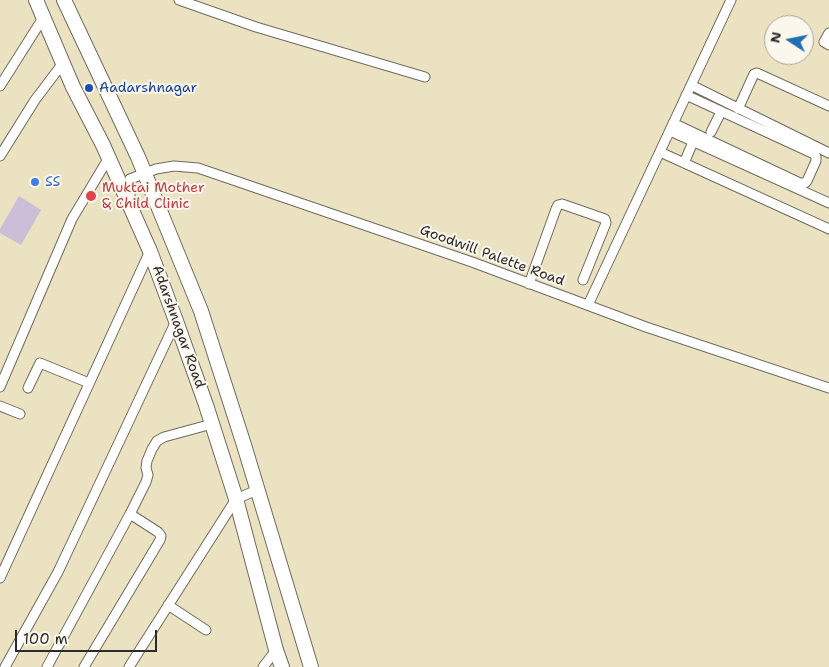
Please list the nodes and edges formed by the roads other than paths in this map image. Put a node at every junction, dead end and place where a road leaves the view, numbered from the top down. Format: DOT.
graph roads {
  1 [pos="36,0"];
  2 [pos="64,0"];
  3 [pos="178,0"];
  4 [pos="731,0"];
  5 [pos="44,18"];
  6 [pos="829,33"];
  7 [pos="829,45"];
  8 [pos="63,63"];
  9 [pos="425,77"];
  10 [pos="0,86"];
  11 [pos="691,86"];
  12 [pos="686,95"];
  13 [pos="829,106"];
  14 [pos="738,109"];
  15 [pos="721,112"];
  16 [pos="671,127"];
  17 [pos="711,132"];
  18 [pos="694,142"];
  19 [pos="660,152"];
  20 [pos="829,153"];
  21 [pos="0,156"];
  22 [pos="108,159"];
  23 [pos="684,162"];
  24 [pos="144,174"];
  25 [pos="829,203"];
  26 [pos="131,211"];
  27 [pos="829,229"];
  28 [pos="150,250"];
  29 [pos="584,280"];
  30 [pos="529,284"];
  31 [pos="588,305"];
  32 [pos="176,321"];
  33 [pos="89,383"];
  34 [pos="0,387"];
  35 [pos="28,388"];
  36 [pos="829,388"];
  37 [pos="0,406"];
  38 [pos="20,414"];
  39 [pos="212,424"];
  40 [pos="257,490"];
  41 [pos="236,498"];
  42 [pos="130,514"];
  43 [pos="0,578"];
  44 [pos="168,605"];
  45 [pos="206,630"];
  46 [pos="276,650"];
  47 [pos="5,667"];
  48 [pos="47,667"];
  49 [pos="84,667"];
  50 [pos="128,667"];
  51 [pos="263,667"];
  52 [pos="282,667"];
  53 [pos="311,667"];
  1 -- 5 [label="main road, Adarshnagar Road"];
  2 -- 24 [label="main road, Adarshnagar Road"];
  3 -- 9 [label="street"];
  4 -- 11 [label="street"];
  5 -- 8 [label="main road, Adarshnagar Road"];
  5 -- 10 [label="street"];
  6 -- 7 [label="street"];
  8 -- 21 [label="street"];
  8 -- 22 [label="main road, Adarshnagar Road"];
  11 -- 12 [label="street"];
  11 -- 14 [label="street"];
  12 -- 15 [label="street"];
  12 -- 16 [label="street"];
  13 -- 14 [label="street"];
  14 -- 20 [label="street"];
  15 -- 16 [label="street"];
  15 -- 17 [label="street"];
  16 -- 18 [label="street"];
  16 -- 19 [label="street"];
  18 -- 23 [label="street"];
  18 -- 25 [label="street"];
  19 -- 23 [label="street"];
  19 -- 31 [label="street"];
  22 -- 26 [label="main road, Adarshnagar Road"];
  22 -- 34 [label="street"];
  23 -- 27 [label="street"];
  24 -- 26 [label="street"];
  24 -- 30 [label="street, Goodwill Palette Road"];
  24 -- 40 [label="main road, Adarshnagar Road"];
  26 -- 28 [label="main road, Adarshnagar Road"];
  28 -- 32 [label="main road, Adarshnagar Road"];
  28 -- 33 [label="street"];
  29 -- 30 [label="street"];
  30 -- 31 [label="street, Goodwill Palette Road"];
  31 -- 36 [label="street, Goodwill Palette Road"];
  32 -- 39 [label="main road, Adarshnagar Road"];
  32 -- 47 [label="street"];
  33 -- 35 [label="street"];
  33 -- 43 [label="street"];
  37 -- 38 [label="street"];
  39 -- 41 [label="main road, Adarshnagar Road"];
  39 -- 42 [label="street"];
  40 -- 41 [label="street"];
  40 -- 53 [label="main road, Adarshnagar Road"];
  41 -- 44 [label="street"];
  41 -- 46 [label="main road, Adarshnagar Road"];
  42 -- 48 [label="street"];
  42 -- 49 [label="street"];
  44 -- 45 [label="street"];
  44 -- 50 [label="street"];
  46 -- 51 [label="street"];
  46 -- 52 [label="main road, Adarshnagar Road"];
}
